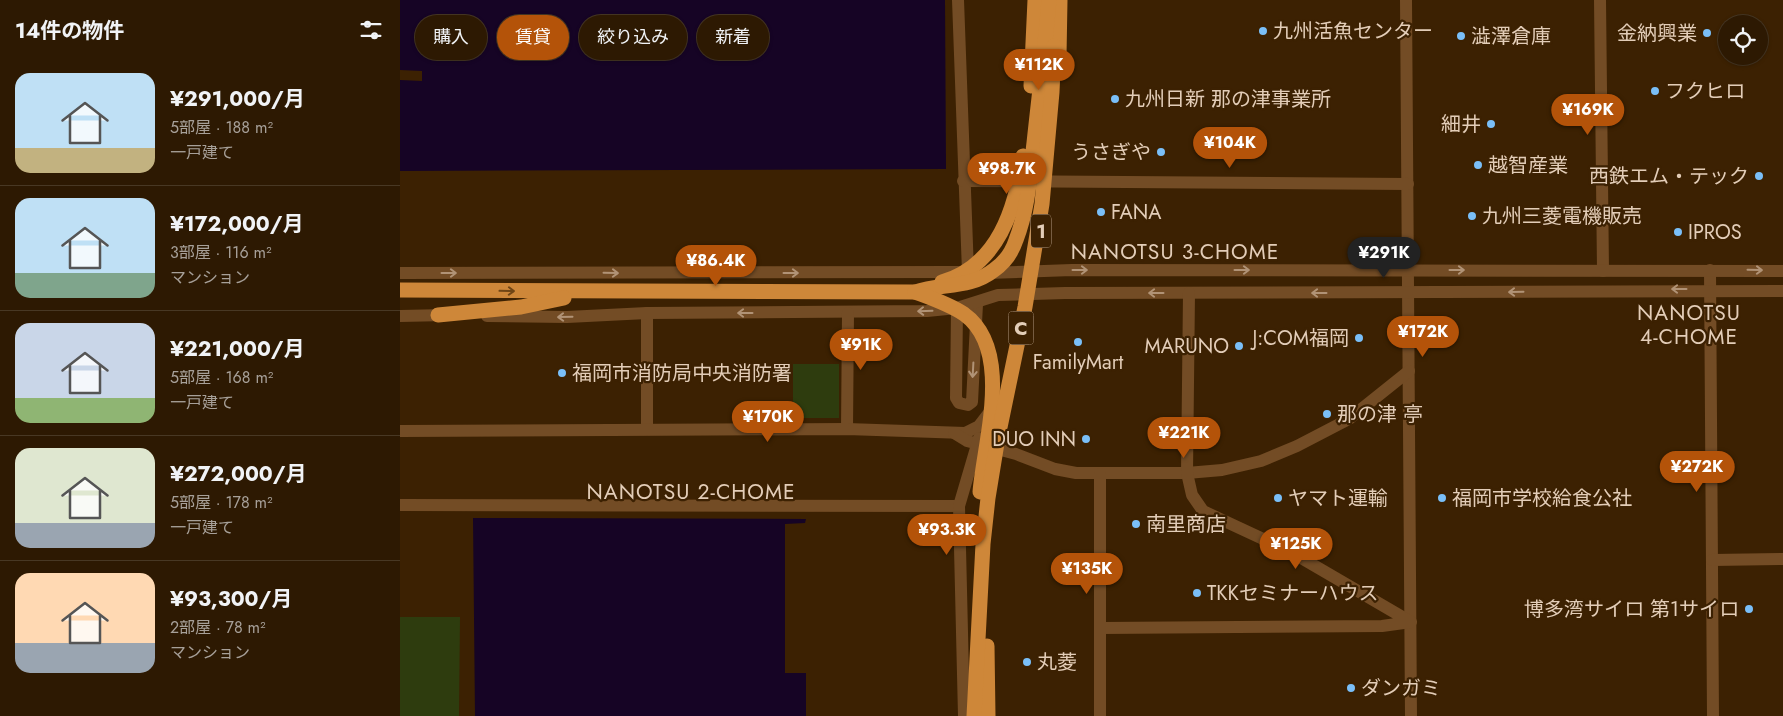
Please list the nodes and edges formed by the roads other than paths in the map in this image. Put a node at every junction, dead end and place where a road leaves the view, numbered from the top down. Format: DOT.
graph roads {
  1 [pos="958,0"];
  2 [pos="1035,0"];
  3 [pos="1049,0"];
  4 [pos="1054,0"];
  5 [pos="1060,0"];
  6 [pos="1406,0"];
  7 [pos="1600,0"];
  8 [pos="963,181"];
  9 [pos="1052,182"];
  10 [pos="1408,184"];
  11 [pos="1408,270"];
  12 [pos="1710,270"];
  13 [pos="1603,271"];
  14 [pos="1783,271"];
  15 [pos="968,272"];
  16 [pos="1031,272"];
  17 [pos="400,273"];
  18 [pos="1710,289"];
  19 [pos="400,290"];
  20 [pos="1783,290"];
  21 [pos="909,292"];
  22 [pos="1189,293"];
  23 [pos="1408,293"];
  24 [pos="1024,296"];
  25 [pos="977,304"];
  26 [pos="957,308"];
  27 [pos="647,313"];
  28 [pos="848,313"];
  29 [pos="438,315"];
  30 [pos="400,316"];
  31 [pos="1409,371"];
  32 [pos="992,408"];
  33 [pos="648,429"];
  34 [pos="847,429"];
  35 [pos="400,430"];
  36 [pos="946,431"];
  37 [pos="976,444"];
  38 [pos="1187,473"];
  39 [pos="1100,474"];
  40 [pos="400,505"];
  41 [pos="959,506"];
  42 [pos="1783,559"];
  43 [pos="1712,560"];
  44 [pos="1411,622"];
  45 [pos="1101,628"];
  46 [pos="977,654"];
  47 [pos="964,716"];
  48 [pos="974,716"];
  49 [pos="986,716"];
  50 [pos="1100,716"];
  51 [pos="1411,716"];
  52 [pos="1713,716"];
  1 -- 8 [label="street"];
  2 -- 21 [label="highway"];
  3 -- 21 [label="highway"];
  4 -- 9 [label="street"];
  4 -- 46 [label="highway, C"];
  5 -- 49 [label="highway, 1"];
  6 -- 10 [label="street"];
  7 -- 13 [label="street"];
  8 -- 9 [label="street"];
  8 -- 15 [label="street"];
  9 -- 10 [label="street"];
  9 -- 16 [label="street"];
  10 -- 11 [label="street"];
  11 -- 13 [label="street, one-way"];
  16 -- 11 [label="street, one-way"];
  11 -- 23 [label="street"];
  12 -- 13 [label="street"];
  12 -- 14 [label="street, one-way"];
  12 -- 18 [label="street"];
  15 -- 16 [label="street"];
  17 -- 15 [label="street, one-way"];
  16 -- 24 [label="street"];
  18 -- 20 [label="street"];
  18 -- 23 [label="street, one-way"];
  18 -- 43 [label="street"];
  19 -- 21 [label="highway, one-way"];
  21 -- 29 [label="highway"];
  21 -- 46 [label="highway"];
  21 -- 49 [label="highway"];
  23 -- 22 [label="street, one-way"];
  22 -- 24 [label="street, one-way"];
  22 -- 38 [label="street"];
  23 -- 31 [label="street"];
  24 -- 25 [label="street"];
  24 -- 32 [label="street"];
  25 -- 26 [label="street"];
  25 -- 26 [label="street, one-way"];
  26 -- 28 [label="street, one-way"];
  28 -- 27 [label="street, one-way"];
  27 -- 29 [label="street, one-way"];
  27 -- 33 [label="street"];
  28 -- 34 [label="street"];
  29 -- 30 [label="street"];
  31 -- 38 [label="street"];
  31 -- 44 [label="street"];
  32 -- 36 [label="street"];
  32 -- 37 [label="street"];
  33 -- 34 [label="street"];
  33 -- 35 [label="street"];
  34 -- 36 [label="street"];
  36 -- 37 [label="street"];
  37 -- 39 [label="street"];
  37 -- 41 [label="street"];
  38 -- 39 [label="street"];
  38 -- 44 [label="street"];
  39 -- 45 [label="street"];
  40 -- 41 [label="street"];
  41 -- 47 [label="street"];
  42 -- 43 [label="street"];
  43 -- 52 [label="street"];
  44 -- 45 [label="street"];
  44 -- 51 [label="street"];
  45 -- 50 [label="street"];
  46 -- 48 [label="highway, C"];
}
